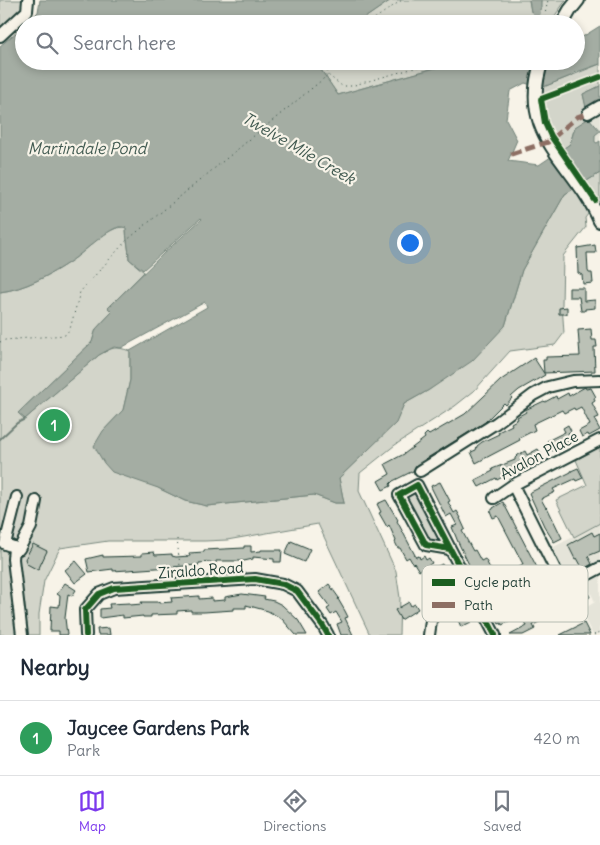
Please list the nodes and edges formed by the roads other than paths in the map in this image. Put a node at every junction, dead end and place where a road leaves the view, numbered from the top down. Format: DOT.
graph roads {
  1 [pos="28,0"];
  2 [pos="578,0"];
  3 [pos="23,15"];
  4 [pos="567,15"];
  5 [pos="15,22"];
  6 [pos="0,36"];
  7 [pos="539,70"];
  8 [pos="600,106"];
  9 [pos="588,113"];
  10 [pos="599,217"];
  11 [pos="600,380"];
  12 [pos="600,440"];
  13 [pos="420,471"];
  14 [pos="512,485"];
  15 [pos="17,497"];
  16 [pos="494,498"];
  17 [pos="36,501"];
  18 [pos="14,548"];
  19 [pos="450,549"];
  20 [pos="458,565"];
  21 [pos="553,565"];
  22 [pos="600,568"];
  23 [pos="588,574"];
  24 [pos="431,622"];
  25 [pos="488,622"];
  26 [pos="22,635"];
  27 [pos="86,635"];
  28 [pos="328,635"];
  29 [pos="429,635"];
  30 [pos="495,635"];
  1 -- 3 [label="street"];
  2 -- 4 [label="main road"];
  5 -- 6 [label="street"];
  7 -- 10 [label="main road"];
  8 -- 9 [label="street"];
  11 -- 13 [label="street"];
  12 -- 14 [label="street, Avalon Place"];
  14 -- 16 [label="street, Avalon Place"];
  14 -- 21 [label="street"];
  15 -- 18 [label="street"];
  17 -- 18 [label="street"];
  18 -- 26 [label="street"];
  19 -- 19 [label="street"];
  19 -- 20 [label="street"];
  22 -- 23 [label="street"];
  24 -- 29 [label="street"];
  25 -- 30 [label="street"];
  27 -- 28 [label="street, Ziraldo Road"];
}
